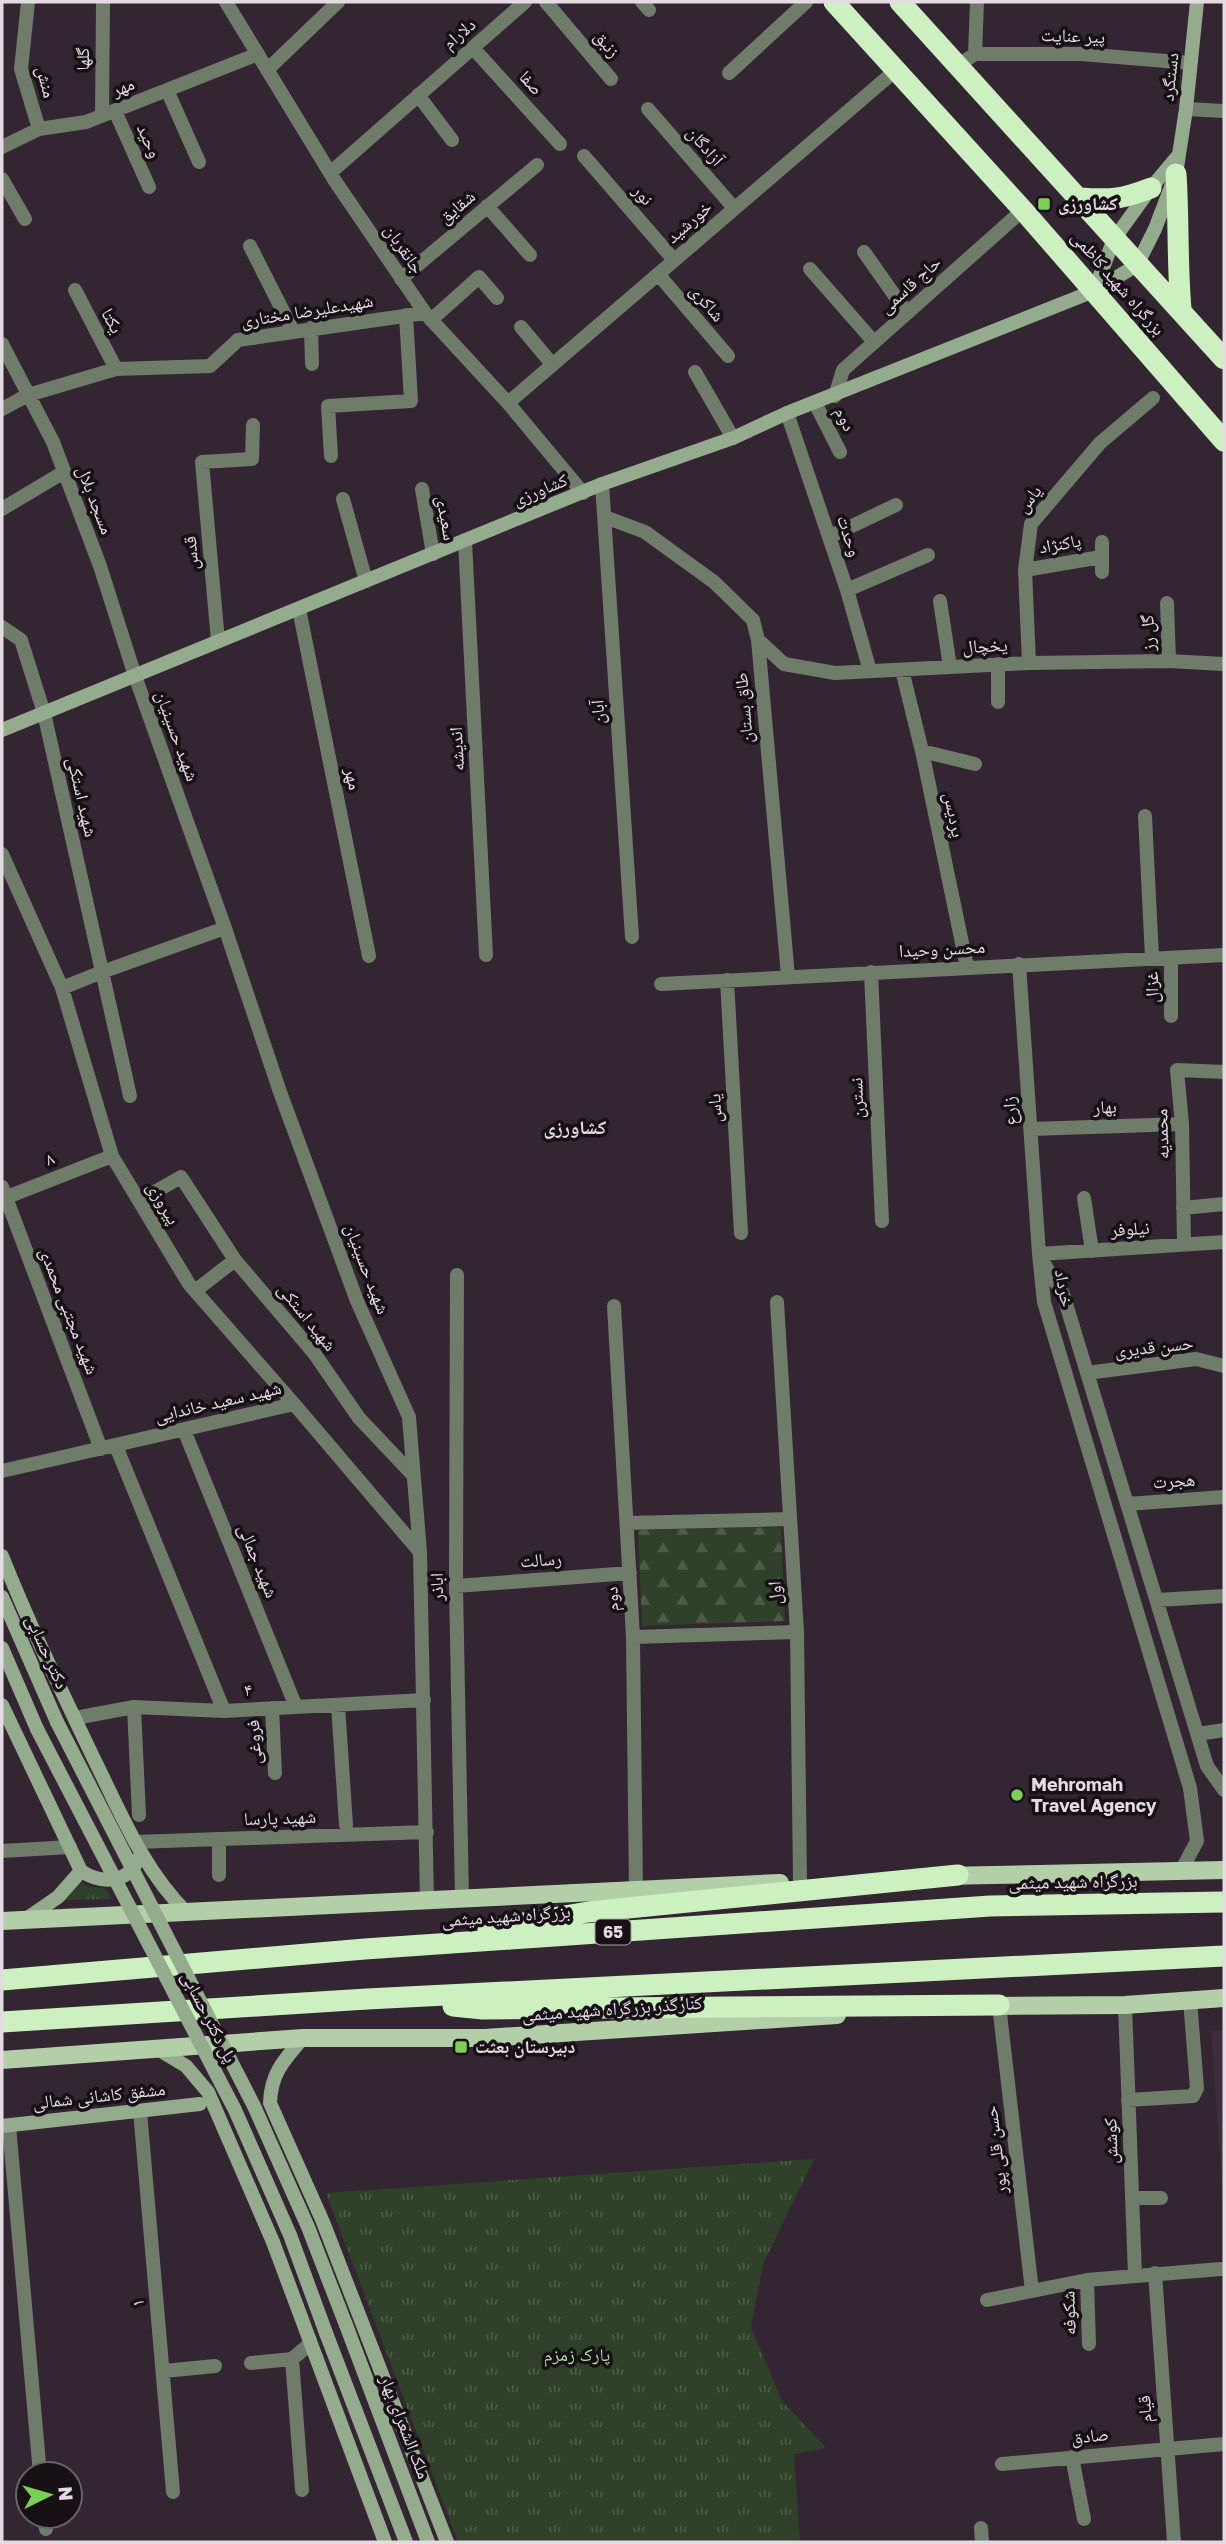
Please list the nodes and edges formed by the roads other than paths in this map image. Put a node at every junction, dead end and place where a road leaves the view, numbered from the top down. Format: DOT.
graph roads {
  1 [pos="28,2"];
  2 [pos="103,2"];
  3 [pos="226,2"];
  4 [pos="338,2"];
  5 [pos="525,2"];
  6 [pos="546,2"];
  7 [pos="806,2"];
  8 [pos="834,2"];
  9 [pos="900,2"];
  10 [pos="977,2"];
  11 [pos="1197,2"];
  12 [pos="473,48"];
  13 [pos="258,54"];
  14 [pos="966,60"];
  15 [pos="1190,62"];
  16 [pos="267,70"];
  17 [pos="896,70"];
  18 [pos="729,74"];
  19 [pos="611,79"];
  20 [pos="166,90"];
  21 [pos="418,95"];
  22 [pos="648,108"];
  23 [pos="1186,109"];
  24 [pos="1224,111"];
  25 [pos="108,114"];
  26 [pos="39,130"];
  27 [pos="452,140"];
  28 [pos="560,144"];
  29 [pos="2,147"];
  30 [pos="583,156"];
  31 [pos="199,162"];
  32 [pos="537,165"];
  33 [pos="1177,166"];
  34 [pos="330,173"];
  35 [pos="2,178"];
  36 [pos="149,187"];
  37 [pos="1151,188"];
  38 [pos="1078,198"];
  39 [pos="487,206"];
  40 [pos="734,208"];
  41 [pos="1023,210"];
  42 [pos="25,219"];
  43 [pos="1114,239"];
  44 [pos="250,246"];
  45 [pos="864,252"];
  46 [pos="530,255"];
  47 [pos="674,260"];
  48 [pos="1138,265"];
  49 [pos="810,270"];
  50 [pos="658,274"];
  51 [pos="401,279"];
  52 [pos="75,290"];
  53 [pos="1094,291"];
  54 [pos="497,298"];
  55 [pos="1181,309"];
  56 [pos="907,313"];
  57 [pos="406,315"];
  58 [pos="428,316"];
  59 [pos="521,327"];
  60 [pos="311,328"];
  61 [pos="293,331"];
  62 [pos="874,342"];
  63 [pos="2,344"];
  64 [pos="728,356"];
  65 [pos="1224,359"];
  66 [pos="312,364"];
  67 [pos="552,365"];
  68 [pos="116,369"];
  69 [pos="695,372"];
  70 [pos="28,395"];
  71 [pos="835,396"];
  72 [pos="1153,398"];
  73 [pos="508,403"];
  74 [pos="815,403"];
  75 [pos="2,409"];
  76 [pos="787,413"];
  77 [pos="253,425"];
  78 [pos="733,438"];
  79 [pos="1224,441"];
  80 [pos="840,452"];
  81 [pos="331,456"];
  82 [pos="64,472"];
  83 [pos="603,484"];
  84 [pos="422,489"];
  85 [pos="583,493"];
  86 [pos="343,499"];
  87 [pos="896,505"];
  88 [pos="2,509"];
  89 [pos="605,517"];
  90 [pos="829,537"];
  91 [pos="465,541"];
  92 [pos="433,554"];
  93 [pos="928,555"];
  94 [pos="1025,570"];
  95 [pos="1102,572"];
  96 [pos="366,581"];
  97 [pos="847,590"];
  98 [pos="940,601"];
  99 [pos="1167,603"];
  100 [pos="299,609"];
  101 [pos="2,627"];
  102 [pos="758,640"];
  103 [pos="218,641"];
  104 [pos="1169,661"];
  105 [pos="1029,663"];
  106 [pos="998,664"];
  107 [pos="1224,664"];
  108 [pos="950,667"];
  109 [pos="902,670"];
  110 [pos="870,671"];
  111 [pos="135,676"];
  112 [pos="998,702"];
  113 [pos="44,713"];
  114 [pos="2,730"];
  115 [pos="922,751"];
  116 [pos="975,764"];
  117 [pos="1145,816"];
  118 [pos="2,854"];
  119 [pos="225,928"];
  120 [pos="632,937"];
  121 [pos="486,955"];
  122 [pos="1224,955"];
  123 [pos="369,956"];
  124 [pos="1171,957"];
  125 [pos="1152,958"];
  126 [pos="1020,964"];
  127 [pos="967,967"];
  128 [pos="102,972"];
  129 [pos="871,972"];
  130 [pos="788,976"];
  131 [pos="727,980"];
  132 [pos="661,984"];
  133 [pos="62,988"];
  134 [pos="1171,1016"];
  135 [pos="1224,1072"];
  136 [pos="130,1096"];
  137 [pos="1182,1124"];
  138 [pos="1031,1129"];
  139 [pos="112,1156"];
  140 [pos="3,1194"];
  141 [pos="1084,1198"];
  142 [pos="139,1201"];
  143 [pos="1224,1204"];
  144 [pos="1183,1208"];
  145 [pos="882,1221"];
  146 [pos="741,1233"];
  147 [pos="1224,1242"];
  148 [pos="1184,1244"];
  149 [pos="1092,1251"];
  150 [pos="1039,1254"];
  151 [pos="235,1260"];
  152 [pos="457,1275"];
  153 [pos="195,1291"];
  154 [pos="777,1302"];
  155 [pos="614,1306"];
  156 [pos="1224,1366"];
  157 [pos="1087,1373"];
  158 [pos="293,1404"];
  159 [pos="184,1430"];
  160 [pos="116,1446"];
  161 [pos="101,1449"];
  162 [pos="2,1471"];
  163 [pos="413,1475"];
  164 [pos="1224,1497"];
  165 [pos="1127,1504"];
  166 [pos="790,1519"];
  167 [pos="627,1523"];
  168 [pos="420,1552"];
  169 [pos="2,1556"];
  170 [pos="629,1573"];
  171 [pos="456,1586"];
  172 [pos="1224,1596"];
  173 [pos="2,1597"];
  174 [pos="1157,1600"];
  175 [pos="796,1632"];
  176 [pos="633,1637"];
  177 [pos="2,1648"];
  178 [pos="424,1700"];
  179 [pos="338,1705"];
  180 [pos="134,1707"];
  181 [pos="296,1707"];
  182 [pos="272,1708"];
  183 [pos="223,1710"];
  184 [pos="3,1711"];
  185 [pos="75,1718"];
  186 [pos="57,1722"];
  187 [pos="1224,1730"];
  188 [pos="1198,1734"];
  189 [pos="275,1773"];
  190 [pos="1224,1790"];
  191 [pos="138,1815"];
  192 [pos="346,1825"];
  193 [pos="427,1832"];
  194 [pos="219,1840"];
  195 [pos="70,1847"];
  196 [pos="138,1848"];
  197 [pos="2,1851"];
  198 [pos="1224,1870"];
  199 [pos="81,1871"];
  200 [pos="1181,1871"];
  201 [pos="219,1875"];
  202 [pos="958,1875"];
  203 [pos="800,1882"];
  204 [pos="636,1891"];
  205 [pos="462,1899"];
  206 [pos="426,1901"];
  207 [pos="1224,1902"];
  208 [pos="187,1913"];
  209 [pos="26,1919"];
  210 [pos="2,1922"];
  211 [pos="365,1949"];
  212 [pos="1224,1956"];
  213 [pos="2,1980"];
  214 [pos="1224,1998"];
  215 [pos="367,1999"];
  216 [pos="1190,2000"];
  217 [pos="999,2005"];
  218 [pos="1125,2005"];
  219 [pos="2,2022"];
  220 [pos="303,2038"];
  221 [pos="156,2048"];
  222 [pos="2,2060"];
  223 [pos="1128,2100"];
  224 [pos="270,2103"];
  225 [pos="200,2104"];
  226 [pos="141,2111"];
  227 [pos="217,2113"];
  228 [pos="5,2126"];
  229 [pos="1132,2198"];
  230 [pos="1161,2198"];
  231 [pos="1221,2269"];
  232 [pos="1156,2273"];
  233 [pos="1135,2275"];
  234 [pos="1087,2280"];
  235 [pos="1032,2291"];
  236 [pos="987,2300"];
  237 [pos="346,2325"];
  238 [pos="310,2344"];
  239 [pos="1089,2344"];
  240 [pos="292,2359"];
  241 [pos="251,2363"];
  242 [pos="215,2366"];
  243 [pos="164,2371"];
  244 [pos="1224,2444"];
  245 [pos="1167,2448"];
  246 [pos="1072,2457"];
  247 [pos="39,2460"];
  248 [pos="1002,2464"];
  249 [pos="302,2490"];
  250 [pos="173,2492"];
  251 [pos="1084,2519"];
  252 [pos="385,2542"];
  253 [pos="406,2542"];
  254 [pos="428,2542"];
  255 [pos="447,2542"];
  256 [pos="1174,2542"];
  1 -- 26 [label="street, منش"];
  2 -- 25 [label="street, گلها"];
  3 -- 13 [label="street, جانقربان"];
  4 -- 16 [label="street"];
  5 -- 12 [label="street, دلارام"];
  6 -- 19 [label="street, زنبق"];
  7 -- 18 [label="street"];
  8 -- 17 [label="highway, بزرگراه شهید کاظمی"];
  9 -- 14 [label="highway, بزرگراه شهید کاظمی"];
  10 -- 14 [label="street"];
  11 -- 15 [label="main road, دستگرد"];
  12 -- 21 [label="street, دلارام"];
  12 -- 28 [label="street, صفا"];
  13 -- 16 [label="street, جانقربان"];
  13 -- 20 [label="street, مهر"];
  14 -- 15 [label="street, پیر عنایت"];
  14 -- 38 [label="highway, بزرگراه شهید کاظمی"];
  15 -- 23 [label="main road, دستگرد"];
  16 -- 34 [label="street, جانقربان"];
  17 -- 40 [label="street, خورشید"];
  17 -- 41 [label="highway, بزرگراه شهید کاظمی"];
  20 -- 25 [label="street, مهر"];
  20 -- 31 [label="street, وحید"];
  21 -- 27 [label="street"];
  21 -- 34 [label="street, دلارام"];
  22 -- 40 [label="street, آزادگان"];
  23 -- 24 [label="street"];
  23 -- 33 [label="main road, دستگرد"];
  25 -- 26 [label="street, مهر"];
  25 -- 36 [label="street, وحید"];
  26 -- 29 [label="street, مهر"];
  30 -- 47 [label="street, نور"];
  32 -- 39 [label="street, شقایق"];
  33 -- 37 [label="main road"];
  33 -- 48 [label="main road, دستگرد"];
  33 -- 55 [label="highway"];
  34 -- 51 [label="street, جانقربان"];
  35 -- 42 [label="street"];
  37 -- 38 [label="highway"];
  37 -- 43 [label="main road"];
  38 -- 43 [label="highway, بزرگراه شهید کاظمی"];
  39 -- 46 [label="street"];
  39 -- 51 [label="street, شقایق"];
  40 -- 47 [label="street, خورشید"];
  41 -- 53 [label="highway, بزرگراه شهید کاظمی"];
  41 -- 56 [label="street, حاج قاسمی"];
  43 -- 48 [label="highway, بزرگراه شهید کاظمی"];
  43 -- 53 [label="main road"];
  44 -- 61 [label="street"];
  45 -- 56 [label="street"];
  47 -- 50 [label="street, خورشید"];
  48 -- 53 [label="main road, کشاورزی"];
  48 -- 55 [label="highway, بزرگراه شهید کاظمی"];
  49 -- 62 [label="street"];
  50 -- 64 [label="street, شاکری"];
  50 -- 67 [label="street, خورشید"];
  51 -- 58 [label="street, جانقربان"];
  52 -- 68 [label="street, یکتا"];
  53 -- 71 [label="main road, کشاورزی"];
  53 -- 79 [label="highway, بزرگراه شهید کاظمی"];
  54 -- 58 [label="street"];
  55 -- 65 [label="highway, بزرگراه شهید کاظمی"];
  56 -- 62 [label="street, حاج قاسمی"];
  57 -- 58 [label="street, شهیدعلیرضا مختاری"];
  57 -- 60 [label="street, شهیدعلیرضا مختاری"];
  57 -- 81 [label="street"];
  58 -- 73 [label="street, جانقربان"];
  59 -- 67 [label="street"];
  60 -- 61 [label="street, شهیدعلیرضا مختاری"];
  60 -- 66 [label="street"];
  61 -- 68 [label="street, شهیدعلیرضا مختاری"];
  62 -- 71 [label="street, حاج قاسمی"];
  63 -- 70 [label="street, مسجد بلال"];
  67 -- 73 [label="street, خورشید"];
  68 -- 70 [label="street, شهیدعلیرضا مختاری"];
  69 -- 78 [label="street"];
  70 -- 75 [label="street, شهیدعلیرضا مختاری"];
  70 -- 82 [label="street, مسجد بلال"];
  71 -- 74 [label="main road, کشاورزی"];
  72 -- 94 [label="street, یاس"];
  73 -- 85 [label="street, جانقربان"];
  74 -- 76 [label="main road, کشاورزی"];
  74 -- 80 [label="street, دوم"];
  76 -- 78 [label="main road, کشاورزی"];
  76 -- 90 [label="street, وحدت"];
  77 -- 103 [label="street, قدس"];
  78 -- 83 [label="main road, کشاورزی"];
  82 -- 88 [label="street"];
  82 -- 111 [label="street, مسجد بلال"];
  83 -- 85 [label="main road, کشاورزی"];
  83 -- 89 [label="street, آبان"];
  84 -- 92 [label="street, سعیدی"];
  85 -- 91 [label="main road, کشاورزی"];
  86 -- 96 [label="street"];
  87 -- 90 [label="street"];
  89 -- 102 [label="street, طاق بستان"];
  89 -- 120 [label="street, آبان"];
  90 -- 97 [label="street, وحدت"];
  91 -- 92 [label="main road, کشاورزی"];
  91 -- 121 [label="street, اندیشه"];
  92 -- 96 [label="main road, کشاورزی"];
  93 -- 97 [label="street"];
  94 -- 95 [label="street, پاکنژاد"];
  94 -- 105 [label="street, یاس"];
  96 -- 100 [label="main road, کشاورزی"];
  97 -- 110 [label="street, وحدت"];
  98 -- 108 [label="street"];
  99 -- 104 [label="street, گل رز"];
  100 -- 103 [label="main road, کشاورزی"];
  100 -- 123 [label="street, مهر"];
  101 -- 113 [label="street, شهید استکی"];
  102 -- 110 [label="street, یخچال"];
  102 -- 130 [label="street, طاق بستان"];
  103 -- 111 [label="main road, کشاورزی"];
  104 -- 105 [label="street, یخچال"];
  104 -- 107 [label="street, یخچال"];
  105 -- 106 [label="street, یخچال"];
  106 -- 108 [label="street, یخچال"];
  106 -- 112 [label="street"];
  108 -- 109 [label="street, یخچال"];
  109 -- 110 [label="street, یخچال"];
  109 -- 115 [label="street, پردیس"];
  111 -- 113 [label="main road, کشاورزی"];
  111 -- 119 [label="street, شهید حسینیان"];
  113 -- 114 [label="main road, کشاورزی"];
  113 -- 128 [label="street, شهید استکی"];
  115 -- 116 [label="street"];
  115 -- 127 [label="street, پردیس"];
  117 -- 125 [label="street"];
  118 -- 133 [label="street, پیروزی"];
  119 -- 128 [label="street"];
  119 -- 163 [label="street, شهید حسینیان"];
  122 -- 124 [label="street, محسن وحیدا"];
  124 -- 125 [label="street, محسن وحیدا"];
  124 -- 134 [label="street, غزال"];
  125 -- 126 [label="street, محسن وحیدا"];
  126 -- 127 [label="street, محسن وحیدا"];
  126 -- 138 [label="street, زارع"];
  127 -- 129 [label="street, محسن وحیدا"];
  128 -- 133 [label="street"];
  128 -- 136 [label="street, شهید استکی"];
  129 -- 130 [label="street, محسن وحیدا"];
  129 -- 145 [label="street, نسترن"];
  130 -- 131 [label="street, محسن وحیدا"];
  131 -- 132 [label="street, محسن وحیدا"];
  131 -- 146 [label="street, یاس"];
  133 -- 139 [label="street, پیروزی"];
  135 -- 137 [label="street, محمدیه"];
  137 -- 138 [label="street, بهار"];
  137 -- 144 [label="street, محمدیه"];
  138 -- 150 [label="street, زارع"];
  139 -- 140 [label="street, ۸"];
  139 -- 142 [label="street, پیروزی"];
  140 -- 161 [label="street, شهید مجتبی محمدی"];
  141 -- 149 [label="street"];
  142 -- 151 [label="street, شهید استکی"];
  142 -- 153 [label="street, پیروزی"];
  143 -- 144 [label="street"];
  144 -- 148 [label="street, محمدیه"];
  147 -- 148 [label="street, نیلوفر"];
  148 -- 149 [label="street, نیلوفر"];
  149 -- 150 [label="street, نیلوفر"];
  150 -- 157 [label="street, خرداد"];
  150 -- 200 [label="street, خرداد"];
  151 -- 153 [label="street"];
  151 -- 163 [label="street, شهید استکی"];
  152 -- 171 [label="street, اباذر"];
  153 -- 158 [label="street, پیروزی"];
  154 -- 166 [label="street, اول"];
  155 -- 167 [label="street, دوم"];
  156 -- 157 [label="street, حسن قدیری"];
  157 -- 165 [label="street, خرداد"];
  158 -- 159 [label="street, شهید سعید خاندایی"];
  158 -- 168 [label="street, شهید سعید خاندایی"];
  159 -- 160 [label="street, شهید سعید خاندایی"];
  159 -- 181 [label="street, شهید جمالی"];
  160 -- 161 [label="street, شهید سعید خاندایی"];
  160 -- 183 [label="street"];
  161 -- 162 [label="street, شهید سعید خاندایی"];
  163 -- 168 [label="street, شهید حسینیان"];
  164 -- 165 [label="street, هجرت"];
  165 -- 174 [label="street, خرداد"];
  166 -- 167 [label="street"];
  166 -- 175 [label="street, اول"];
  167 -- 170 [label="street, دوم"];
  168 -- 178 [label="street, شهید حسینیان"];
  169 -- 185 [label="main road"];
  170 -- 171 [label="street, رسالت"];
  170 -- 176 [label="street, دوم"];
  171 -- 205 [label="street, اباذر"];
  172 -- 174 [label="street"];
  173 -- 186 [label="main road, دکتر حسابی"];
  174 -- 188 [label="street, خرداد"];
  175 -- 176 [label="street"];
  175 -- 203 [label="street, اول"];
  176 -- 204 [label="street, دوم"];
  177 -- 253 [label="main road, پل دکتر حسابی, bridge"];
  178 -- 179 [label="street, ۴"];
  178 -- 193 [label="street, شهید حسینیان"];
  179 -- 181 [label="street, ۴"];
  179 -- 192 [label="street"];
  180 -- 183 [label="street, ۴"];
  180 -- 185 [label="street, ۴"];
  180 -- 191 [label="street"];
  181 -- 182 [label="street, ۴"];
  182 -- 183 [label="street, ۴"];
  182 -- 189 [label="street, فروغی"];
  184 -- 195 [label="main road"];
  185 -- 196 [label="main road"];
  186 -- 237 [label="main road, پل دکتر حسابی, bridge"];
  187 -- 188 [label="street"];
  188 -- 190 [label="street, خرداد"];
  193 -- 194 [label="street, شهید پارسا"];
  193 -- 206 [label="street, شهید حسینیان"];
  194 -- 196 [label="street, شهید پارسا"];
  194 -- 201 [label="street"];
  195 -- 197 [label="street"];
  195 -- 199 [label="main road"];
  196 -- 199 [label="main road"];
  196 -- 208 [label="main road"];
  198 -- 200 [label="main road"];
  199 -- 209 [label="main road"];
  200 -- 202 [label="main road"];
  202 -- 203 [label="main road"];
  202 -- 211 [label="highway"];
  203 -- 204 [label="main road"];
  204 -- 205 [label="main road"];
  205 -- 206 [label="main road"];
  206 -- 208 [label="main road"];
  207 -- 211 [label="highway, بزرگراه شهید میثمی / 65"];
  208 -- 209 [label="main road"];
  209 -- 210 [label="main road"];
  211 -- 213 [label="highway, بزرگراه شهید میثمی / 65"];
  212 -- 215 [label="highway"];
  214 -- 216 [label="main road, کنارگذر بزرگراه شهید میثمی"];
  215 -- 217 [label="highway"];
  215 -- 219 [label="highway"];
  216 -- 218 [label="main road, کنارگذر بزرگراه شهید میثمی"];
  216 -- 223 [label="street"];
  217 -- 218 [label="main road, کنارگذر بزرگراه شهید میثمی"];
  217 -- 220 [label="main road, کنارگذر بزرگراه شهید میثمی"];
  217 -- 235 [label="street, حسن قلی پور"];
  218 -- 223 [label="street, کوشش"];
  220 -- 221 [label="main road, کنارگذر بزرگراه شهید میثمی"];
  220 -- 224 [label="main road"];
  221 -- 222 [label="main road, کنارگذر بزرگراه شهید میثمی"];
  221 -- 227 [label="main road"];
  223 -- 229 [label="street, کوشش"];
  224 -- 227 [label="main road"];
  224 -- 255 [label="main road"];
  225 -- 226 [label="main road, مشفق کاشانی شمالی"];
  226 -- 228 [label="main road, مشفق کاشانی شمالی"];
  226 -- 243 [label="street, ۱"];
  227 -- 238 [label="main road"];
  228 -- 247 [label="street"];
  229 -- 230 [label="street"];
  229 -- 233 [label="street, کوشش"];
  231 -- 232 [label="street"];
  232 -- 233 [label="street"];
  232 -- 245 [label="street, قیام"];
  233 -- 234 [label="street"];
  234 -- 235 [label="street"];
  234 -- 239 [label="street, شکوفه"];
  235 -- 236 [label="street"];
  237 -- 254 [label="main road, ملک الشعرای بهار"];
  238 -- 240 [label="street"];
  238 -- 252 [label="main road"];
  240 -- 241 [label="street"];
  240 -- 249 [label="street"];
  242 -- 243 [label="street"];
  243 -- 250 [label="street, ۱"];
  244 -- 245 [label="street, صادق"];
  245 -- 246 [label="street, صادق"];
  245 -- 256 [label="street, قیام"];
  246 -- 248 [label="street, صادق"];
  246 -- 251 [label="street"];
}
